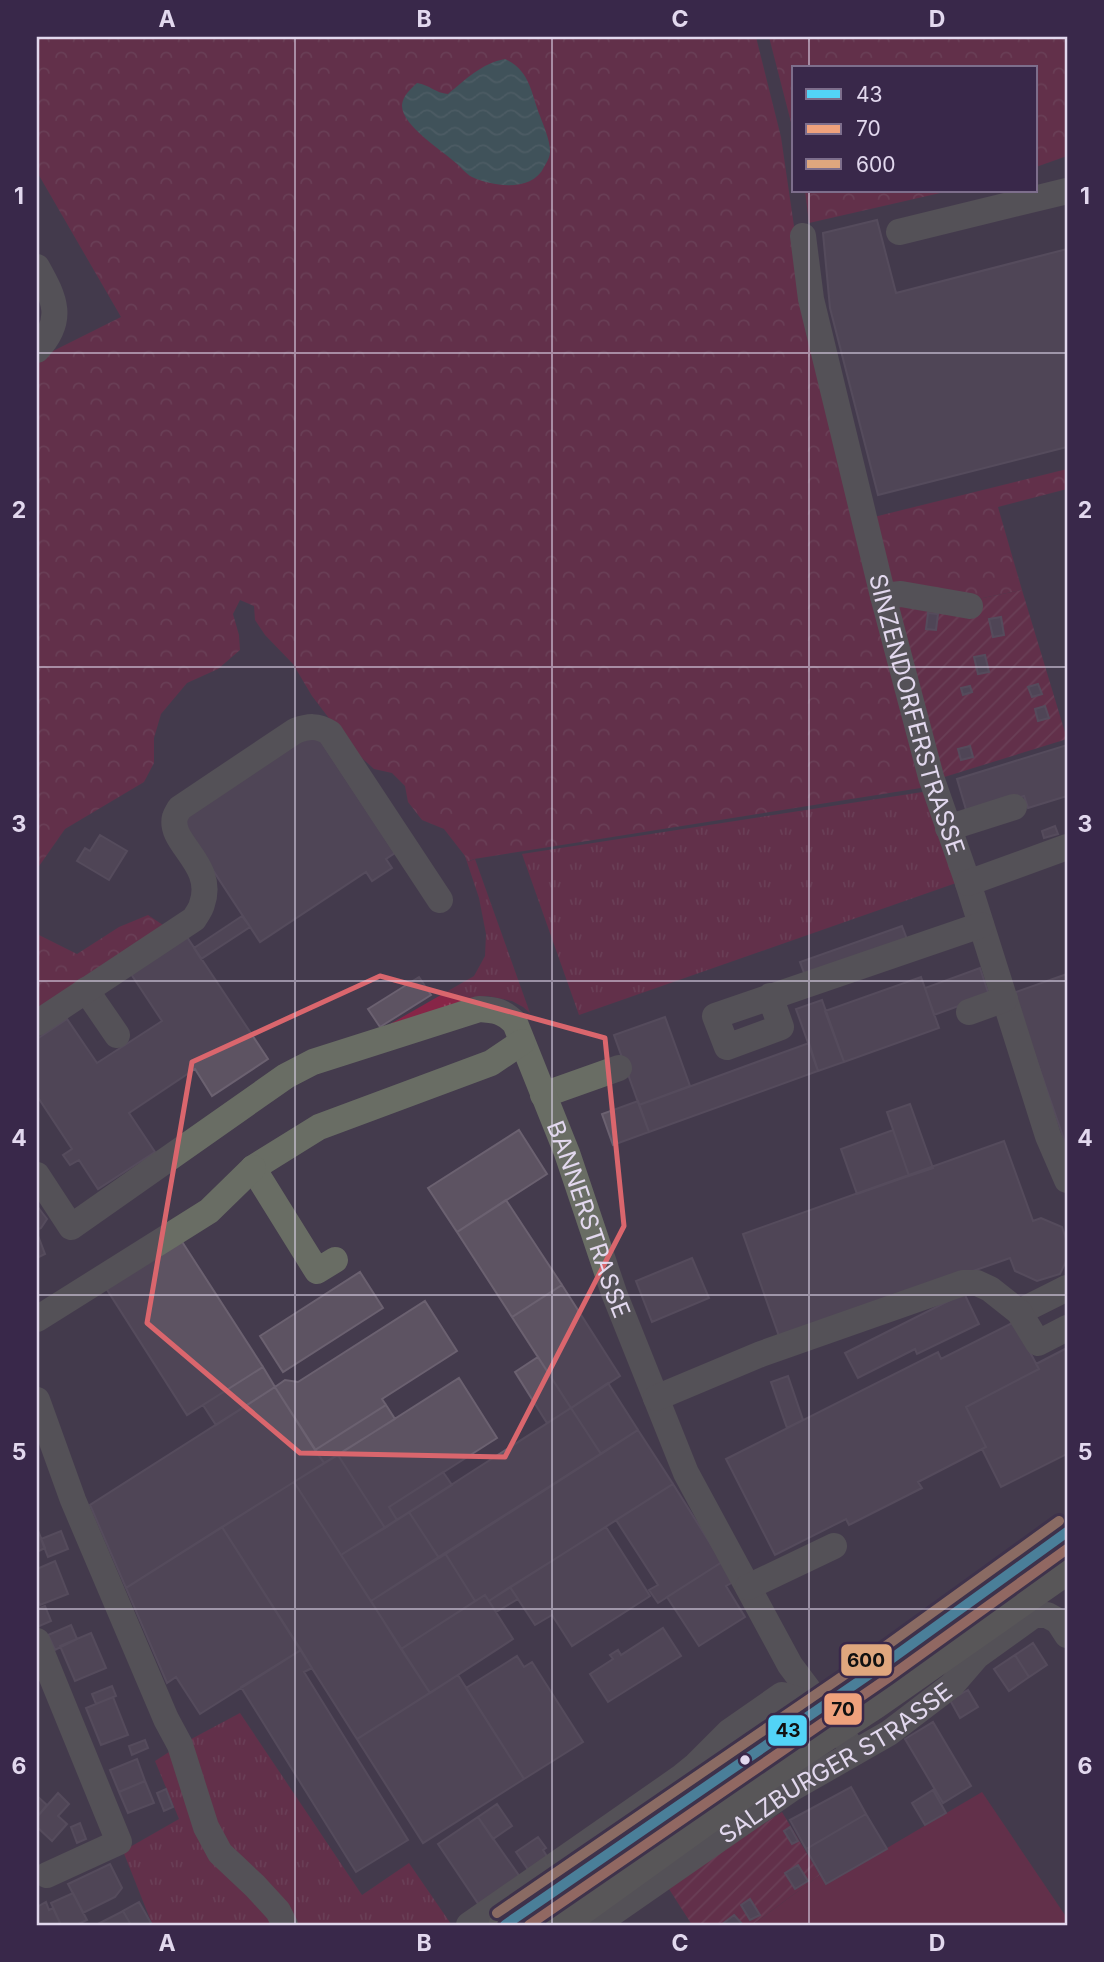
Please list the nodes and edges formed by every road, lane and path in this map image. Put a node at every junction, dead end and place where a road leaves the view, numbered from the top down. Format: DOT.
graph roads {
  1 [pos="1067,191"];
  2 [pos="899,232"];
  3 [pos="803,236"];
  4 [pos="37,267"];
  5 [pos="37,350"];
  6 [pos="883,596"];
  7 [pos="970,606"];
  8 [pos="1014,807"];
  9 [pos="948,828"];
  10 [pos="1067,847"];
  11 [pos="968,883"];
  12 [pos="440,900"];
  13 [pos="981,925"];
  14 [pos="86,990"];
  15 [pos="770,996"];
  16 [pos="1004,999"];
  17 [pos="969,1012"];
  18 [pos="37,1023"];
  19 [pos="117,1035"];
  20 [pos="522,1042"];
  21 [pos="619,1068"];
  22 [pos="544,1095"];
  23 [pos="253,1168"];
  24 [pos="37,1174"];
  25 [pos="1067,1180"];
  26 [pos="335,1260"];
  27 [pos="1067,1288"];
  28 [pos="1019,1312"];
  29 [pos="37,1320"];
  30 [pos="1067,1328"];
  31 [pos="656,1398"];
  32 [pos="37,1400"];
  33 [pos="1067,1532"];
  34 [pos="834,1546"];
  35 [pos="1067,1568"];
  36 [pos="748,1587"];
  37 [pos="1067,1635"];
  38 [pos="37,1641"];
  39 [pos="838,1729"];
  40 [pos="40,1876"];
  41 [pos="285,1925"];
  42 [pos="469,1925"];
  43 [pos="505,1925"];
  44 [pos="558,1925"];
  45 [pos="595,1925"];
  1 -- 2 [label="street"];
  3 -- 6 [label="street, SINZENDORFERSTRASSE"];
  4 -- 5 [label="street"];
  6 -- 7 [label="street"];
  6 -- 9 [label="street, SINZENDORFERSTRASSE"];
  8 -- 9 [label="street"];
  9 -- 11 [label="street, SINZENDORFERSTRASSE"];
  10 -- 11 [label="street"];
  11 -- 13 [label="street, SINZENDORFERSTRASSE"];
  12 -- 14 [label="street"];
  13 -- 15 [label="street"];
  13 -- 16 [label="street, SINZENDORFERSTRASSE"];
  14 -- 18 [label="street"];
  14 -- 19 [label="street"];
  16 -- 17 [label="street"];
  16 -- 25 [label="street, SINZENDORFERSTRASSE"];
  20 -- 22 [label="street, BANNERSTRASSE"];
  20 -- 23 [label="street"];
  20 -- 24 [label="street, BANNERSTRASSE"];
  21 -- 22 [label="street"];
  22 -- 31 [label="street, BANNERSTRASSE"];
  23 -- 26 [label="street"];
  23 -- 29 [label="street"];
  27 -- 28 [label="street"];
  28 -- 30 [label="street"];
  28 -- 31 [label="street"];
  31 -- 36 [label="street, BANNERSTRASSE"];
  32 -- 41 [label="street"];
  33 -- 39 [label="main road, SALZBURGER STRASSE"];
  34 -- 36 [label="street"];
  35 -- 39 [label="main road, SALZBURGER STRASSE"];
  36 -- 39 [label="street, BANNERSTRASSE"];
  37 -- 39 [label="street, SALZBURGER STRASSE"];
  38 -- 40 [label="street"];
  39 -- 42 [label="street"];
  39 -- 43 [label="main road, SALZBURGER STRASSE"];
  39 -- 44 [label="main road, SALZBURGER STRASSE"];
  39 -- 45 [label="street, SALZBURGER STRASSE"];
}
